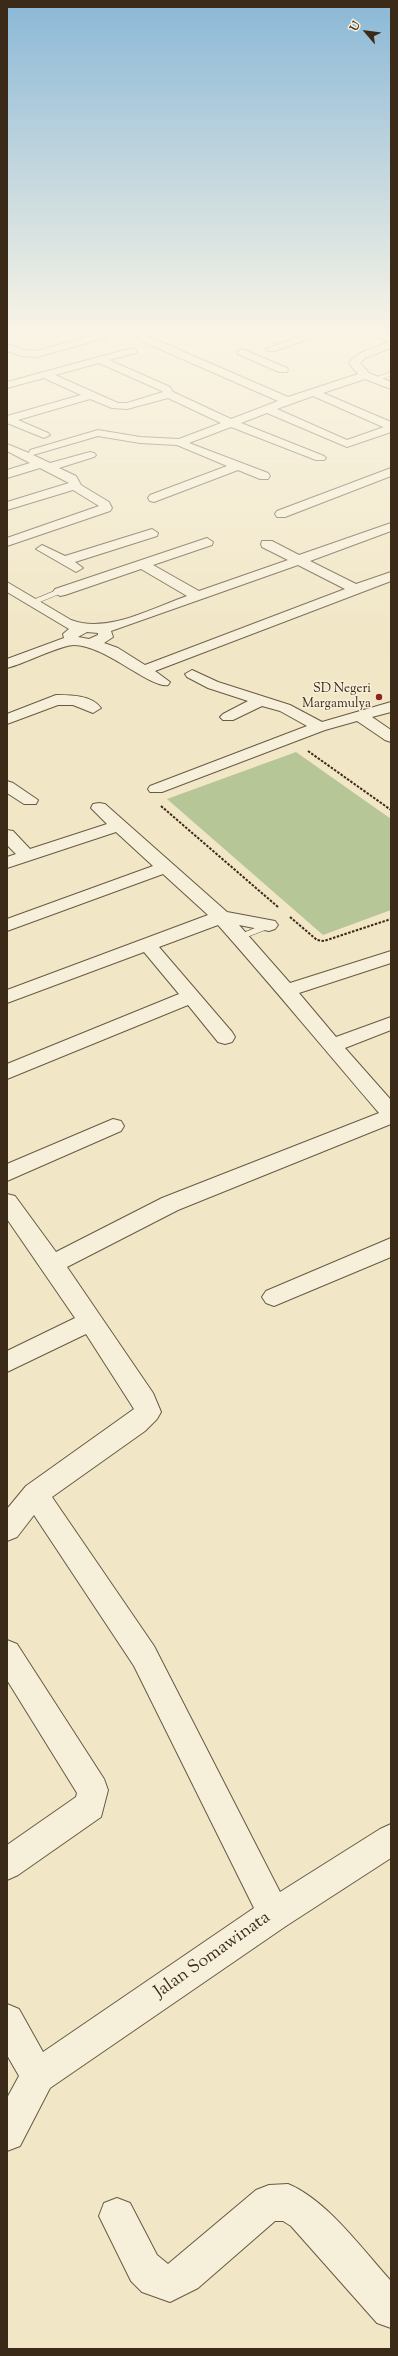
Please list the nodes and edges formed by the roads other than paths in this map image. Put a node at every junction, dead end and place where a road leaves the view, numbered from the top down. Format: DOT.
graph roads {
  1 [pos="68,442"];
  2 [pos="180,442"];
  3 [pos="279,442"];
  4 [pos="342,442"];
  5 [pos="353,442"];
  6 [pos="7,447"];
  7 [pos="34,452"];
  8 [pos="90,455"];
  9 [pos="320,458"];
  10 [pos="47,465"];
  11 [pos="238,466"];
  12 [pos="391,472"];
  13 [pos="7,474"];
  14 [pos="264,476"];
  15 [pos="75,486"];
  16 [pos="154,498"];
  17 [pos="7,506"];
  18 [pos="282,514"];
  19 [pos="138,526"];
  20 [pos="391,527"];
  21 [pos="7,531"];
  22 [pos="152,533"];
  23 [pos="13,540"];
  24 [pos="207,542"];
  25 [pos="267,544"];
  26 [pos="42,549"];
  27 [pos="183,550"];
  28 [pos="298,560"];
  29 [pos="64,562"];
  30 [pos="141,563"];
  31 [pos="391,576"];
  32 [pos="96,579"];
  33 [pos="7,586"];
  34 [pos="355,589"];
  35 [pos="60,592"];
  36 [pos="197,596"];
  37 [pos="32,602"];
  38 [pos="88,634"];
  39 [pos="7,664"];
  40 [pos="144,670"];
  41 [pos="192,674"];
  42 [pos="163,682"];
  43 [pos="261,700"];
  44 [pos="391,707"];
  45 [pos="93,708"];
  46 [pos="360,716"];
  47 [pos="228,717"];
  48 [pos="7,718"];
  49 [pos="320,728"];
  50 [pos="391,737"];
  51 [pos="7,786"];
  52 [pos="157,796"];
  53 [pos="30,800"];
  54 [pos="99,808"];
  55 [pos="118,826"];
  56 [pos="7,835"];
  57 [pos="27,856"];
  58 [pos="7,863"];
  59 [pos="166,867"];
  60 [pos="221,918"];
  61 [pos="7,925"];
  62 [pos="269,925"];
  63 [pos="239,937"];
  64 [pos="148,945"];
  65 [pos="391,957"];
  66 [pos="287,990"];
  67 [pos="192,996"];
  68 [pos="7,997"];
  69 [pos="391,1023"];
  70 [pos="225,1037"];
  71 [pos="332,1046"];
  72 [pos="7,1072"];
  73 [pos="390,1111"];
  74 [pos="113,1126"];
  75 [pos="7,1173"];
  76 [pos="7,1202"];
  77 [pos="391,1247"];
  78 [pos="52,1264"];
  79 [pos="274,1297"];
  80 [pos="91,1321"];
  81 [pos="7,1362"];
  82 [pos="35,1494"];
  83 [pos="7,1529"];
  84 [pos="7,1654"];
  85 [pos="391,1840"];
  86 [pos="7,1864"];
  87 [pos="274,1914"];
  88 [pos="7,2021"];
  89 [pos="38,2076"];
  90 [pos="7,2134"];
  91 [pos="117,2216"];
  92 [pos="391,2309"];
  1 -- 7 [label="street"];
  2 -- 11 [label="street"];
  3 -- 9 [label="street"];
  4 -- 5 [label="street"];
  6 -- 10 [label="street"];
  8 -- 10 [label="street"];
  10 -- 13 [label="street"];
  10 -- 15 [label="street"];
  11 -- 14 [label="street"];
  11 -- 16 [label="street"];
  12 -- 18 [label="street"];
  15 -- 17 [label="street"];
  15 -- 23 [label="street"];
  19 -- 22 [label="street"];
  20 -- 28 [label="street"];
  21 -- 23 [label="street"];
  22 -- 27 [label="street"];
  22 -- 29 [label="street"];
  24 -- 27 [label="street"];
  25 -- 28 [label="street"];
  26 -- 29 [label="street"];
  27 -- 30 [label="street"];
  28 -- 34 [label="street"];
  28 -- 36 [label="street"];
  29 -- 32 [label="street"];
  30 -- 32 [label="street"];
  30 -- 36 [label="street"];
  31 -- 34 [label="street"];
  32 -- 35 [label="street"];
  33 -- 37 [label="street"];
  34 -- 40 [label="street"];
  35 -- 37 [label="lane"];
  36 -- 38 [label="street"];
  37 -- 38 [label="street"];
  38 -- 39 [label="street"];
  38 -- 40 [label="street"];
  40 -- 42 [label="street"];
  41 -- 43 [label="street"];
  43 -- 47 [label="street"];
  43 -- 49 [label="street"];
  44 -- 46 [label="street"];
  45 -- 48 [label="street"];
  46 -- 49 [label="street"];
  46 -- 50 [label="street"];
  49 -- 52 [label="street"];
  51 -- 53 [label="street"];
  54 -- 55 [label="street"];
  55 -- 57 [label="street"];
  55 -- 59 [label="street"];
  56 -- 57 [label="street"];
  57 -- 58 [label="street"];
  59 -- 60 [label="street"];
  59 -- 61 [label="street"];
  60 -- 62 [label="street"];
  60 -- 63 [label="street"];
  60 -- 64 [label="street"];
  62 -- 63 [label="lane"];
  63 -- 66 [label="street"];
  64 -- 67 [label="street"];
  64 -- 68 [label="street"];
  65 -- 66 [label="street"];
  66 -- 71 [label="street"];
  67 -- 70 [label="street"];
  67 -- 72 [label="street"];
  69 -- 71 [label="street"];
  71 -- 73 [label="street"];
  73 -- 78 [label="street"];
  74 -- 75 [label="street"];
  76 -- 78 [label="street"];
  77 -- 79 [label="street"];
  78 -- 80 [label="street"];
  80 -- 81 [label="street"];
  80 -- 82 [label="street"];
  82 -- 83 [label="street"];
  82 -- 87 [label="street"];
  84 -- 86 [label="street"];
  85 -- 87 [label="street, Jalan Somawinata"];
  87 -- 89 [label="street, Jalan Somawinata"];
  88 -- 89 [label="street"];
  89 -- 90 [label="street"];
  91 -- 92 [label="street"];
}
